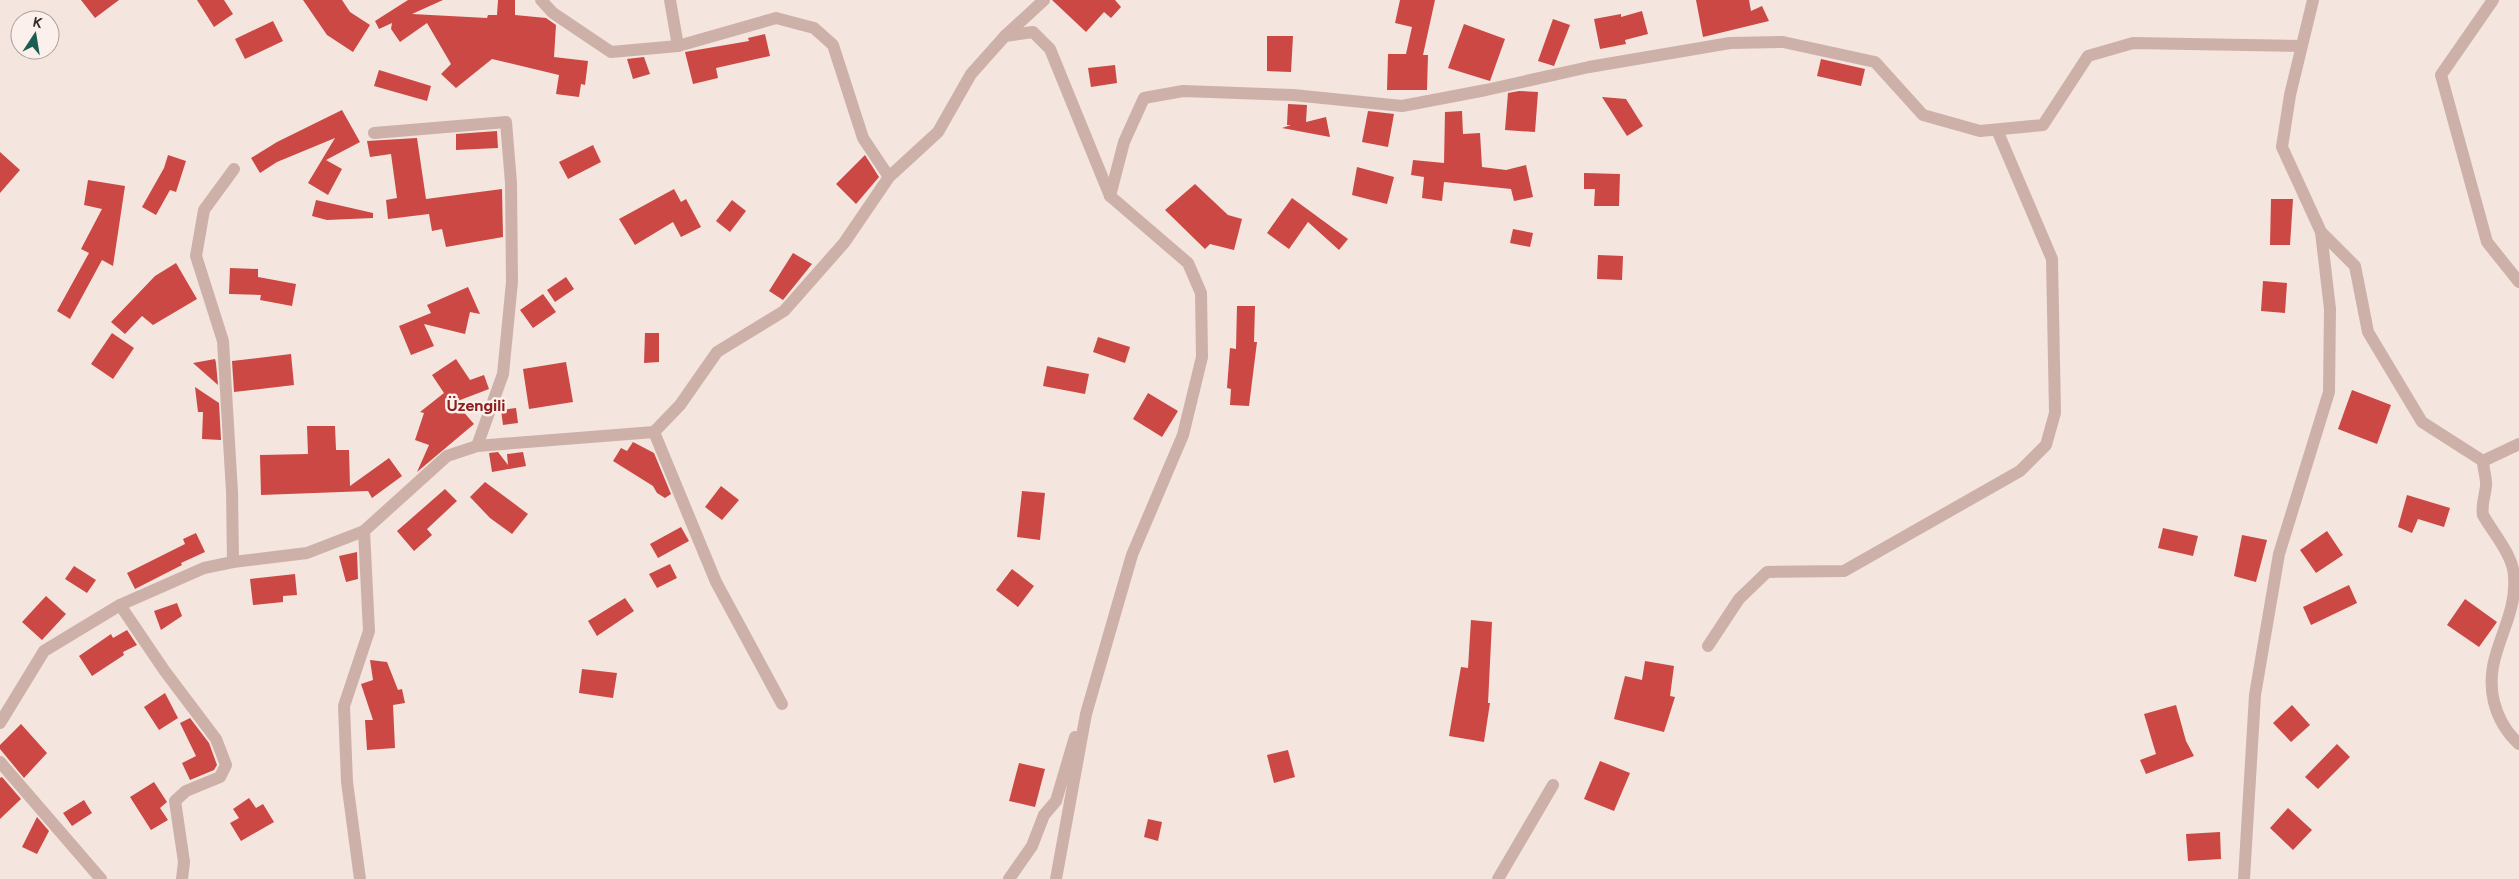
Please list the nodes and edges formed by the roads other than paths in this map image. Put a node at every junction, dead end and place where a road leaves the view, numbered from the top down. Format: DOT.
graph roads {
  1 [pos="540,0"];
  2 [pos="670,0"];
  3 [pos="1044,0"];
  4 [pos="2312,0"];
  5 [pos="2492,0"];
  6 [pos="1005,36"];
  7 [pos="678,46"];
  8 [pos="2302,46"];
  9 [pos="1997,130"];
  10 [pos="374,133"];
  11 [pos="234,169"];
  12 [pos="890,177"];
  13 [pos="1110,196"];
  14 [pos="2321,232"];
  15 [pos="2519,282"];
  16 [pos="654,432"];
  17 [pos="2519,444"];
  18 [pos="477,446"];
  19 [pos="2484,461"];
  20 [pos="364,531"];
  21 [pos="233,562"];
  22 [pos="120,605"];
  23 [pos="1708,646"];
  24 [pos="782,704"];
  25 [pos="1085,716"];
  26 [pos="0,723"];
  27 [pos="2519,744"];
  28 [pos="0,762"];
  29 [pos="1553,785"];
  30 [pos="101,879"];
  31 [pos="182,879"];
  32 [pos="360,879"];
  33 [pos="1009,879"];
  34 [pos="1056,879"];
  35 [pos="1498,879"];
  36 [pos="2244,879"];
  1 -- 7 [label="street"];
  2 -- 7 [label="street"];
  3 -- 6 [label="street"];
  4 -- 8 [label="street"];
  5 -- 15 [label="street"];
  6 -- 12 [label="street"];
  6 -- 13 [label="street"];
  7 -- 12 [label="street"];
  8 -- 9 [label="street"];
  8 -- 14 [label="street"];
  9 -- 13 [label="street"];
  9 -- 23 [label="street"];
  10 -- 18 [label="street"];
  11 -- 21 [label="street"];
  12 -- 16 [label="street"];
  13 -- 25 [label="street"];
  14 -- 19 [label="street"];
  14 -- 36 [label="street"];
  16 -- 18 [label="street"];
  16 -- 24 [label="street"];
  17 -- 19 [label="street"];
  18 -- 20 [label="street"];
  19 -- 27 [label="street"];
  20 -- 21 [label="street"];
  20 -- 32 [label="street"];
  21 -- 22 [label="street"];
  22 -- 26 [label="street"];
  22 -- 31 [label="street"];
  25 -- 33 [label="street"];
  25 -- 34 [label="street"];
  28 -- 30 [label="street"];
  29 -- 35 [label="street"];
}
